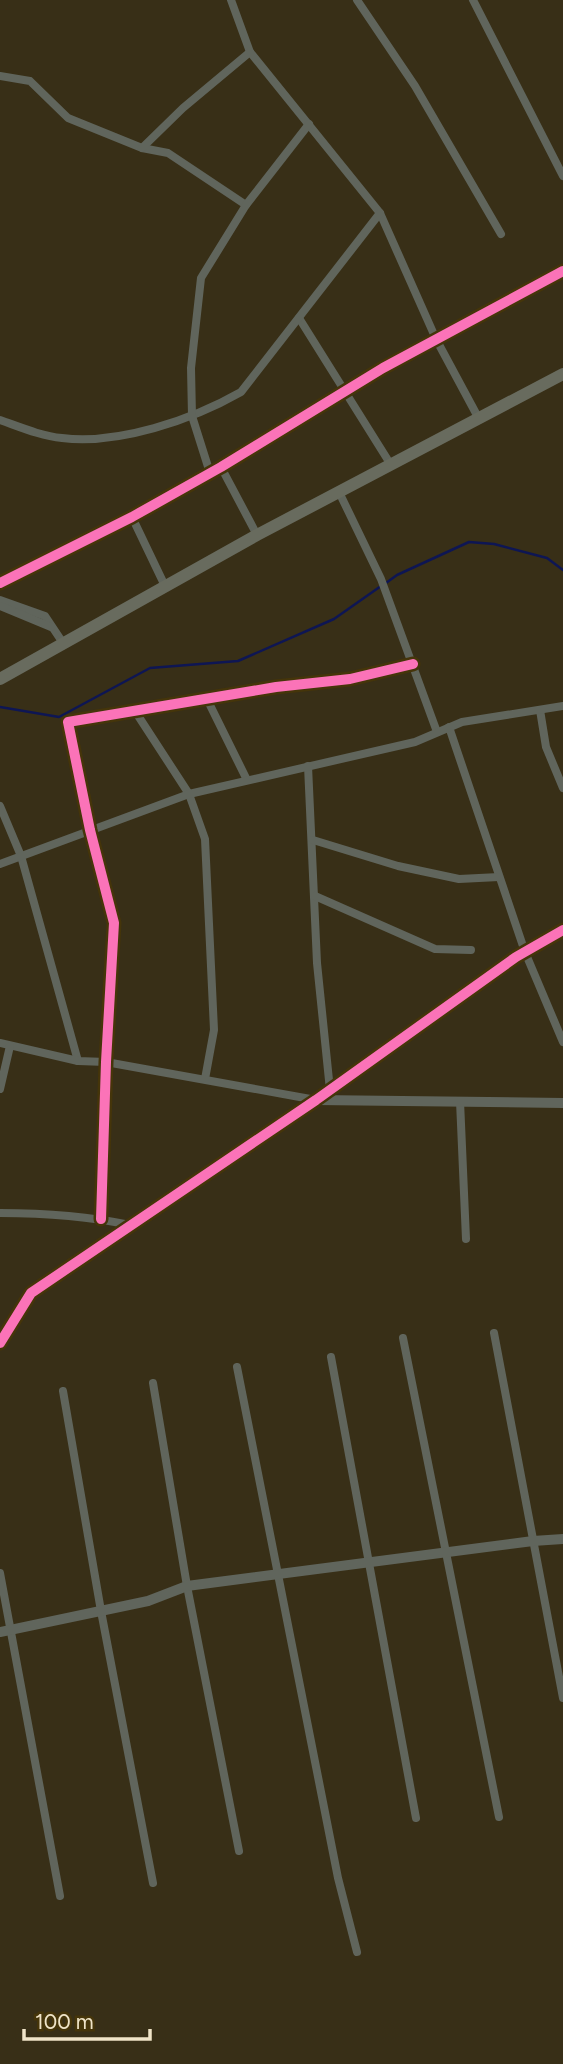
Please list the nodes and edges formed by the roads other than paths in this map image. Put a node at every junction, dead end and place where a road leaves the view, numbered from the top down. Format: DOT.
graph roads {
  1 [pos="231,0"];
  2 [pos="357,0"];
  3 [pos="473,0"];
  4 [pos="250,52"];
  5 [pos="0,76"];
  6 [pos="309,124"];
  7 [pos="142,148"];
  8 [pos="563,176"];
  9 [pos="246,205"];
  10 [pos="380,213"];
  11 [pos="501,234"];
  12 [pos="563,271"];
  13 [pos="299,318"];
  14 [pos="436,340"];
  15 [pos="563,374"];
  16 [pos="345,391"];
  17 [pos="192,416"];
  18 [pos="0,419"];
  19 [pos="479,419"];
  20 [pos="391,465"];
  21 [pos="221,467"];
  22 [pos="210,473"];
  23 [pos="339,492"];
  24 [pos="132,517"];
  25 [pos="257,536"];
  26 [pos="0,583"];
  27 [pos="165,586"];
  28 [pos="0,600"];
  29 [pos="0,606"];
  30 [pos="51,627"];
  31 [pos="64,643"];
  32 [pos="413,664"];
  33 [pos="0,679"];
  34 [pos="207,699"];
  35 [pos="563,706"];
  36 [pos="540,710"];
  37 [pos="135,711"];
  38 [pos="449,727"];
  39 [pos="437,732"];
  40 [pos="308,766"];
  41 [pos="247,780"];
  42 [pos="563,788"];
  43 [pos="189,794"];
  44 [pos="0,806"];
  45 [pos="90,830"];
  46 [pos="313,840"];
  47 [pos="21,856"];
  48 [pos="0,864"];
  49 [pos="499,877"];
  50 [pos="315,896"];
  51 [pos="563,930"];
  52 [pos="471,950"];
  53 [pos="525,952"];
  54 [pos="563,1042"];
  55 [pos="0,1043"];
  56 [pos="10,1046"];
  57 [pos="78,1061"];
  58 [pos="106,1062"];
  59 [pos="205,1079"];
  60 [pos="0,1089"];
  61 [pos="330,1090"];
  62 [pos="316,1100"];
  63 [pos="460,1101"];
  64 [pos="563,1103"];
  65 [pos="0,1213"];
  66 [pos="101,1219"];
  67 [pos="130,1225"];
  68 [pos="466,1239"];
  69 [pos="494,1333"];
  70 [pos="403,1338"];
  71 [pos="0,1343"];
  72 [pos="331,1357"];
  73 [pos="237,1367"];
  74 [pos="153,1382"];
  75 [pos="62,1391"];
  76 [pos="563,1539"];
  77 [pos="533,1541"];
  78 [pos="445,1552"];
  79 [pos="368,1562"];
  80 [pos="0,1573"];
  81 [pos="277,1574"];
  82 [pos="187,1586"];
  83 [pos="101,1611"];
  84 [pos="5,1631"];
  85 [pos="563,1698"];
  86 [pos="499,1817"];
  87 [pos="416,1818"];
  88 [pos="239,1851"];
  89 [pos="153,1883"];
  90 [pos="60,1896"];
  91 [pos="357,1952"];
  1 -- 4 [label="street"];
  2 -- 11 [label="street"];
  3 -- 8 [label="street"];
  4 -- 6 [label="street"];
  4 -- 7 [label="street"];
  5 -- 7 [label="street"];
  6 -- 9 [label="street"];
  6 -- 10 [label="street"];
  7 -- 9 [label="street"];
  9 -- 17 [label="street"];
  10 -- 13 [label="street"];
  10 -- 14 [label="street"];
  12 -- 14 [label="street"];
  13 -- 16 [label="street"];
  13 -- 17 [label="street"];
  14 -- 16 [label="street"];
  14 -- 19 [label="street"];
  15 -- 19 [label="main road"];
  16 -- 20 [label="street"];
  16 -- 21 [label="street"];
  17 -- 18 [label="street"];
  17 -- 22 [label="street"];
  19 -- 20 [label="main road"];
  20 -- 23 [label="main road"];
  21 -- 22 [label="street"];
  21 -- 25 [label="street"];
  22 -- 24 [label="street"];
  23 -- 25 [label="main road"];
  23 -- 32 [label="street"];
  24 -- 26 [label="street"];
  24 -- 27 [label="street"];
  25 -- 27 [label="main road"];
  27 -- 31 [label="main road"];
  28 -- 30 [label="street"];
  29 -- 30 [label="street"];
  30 -- 31 [label="street"];
  31 -- 33 [label="main road"];
  32 -- 34 [label="street"];
  32 -- 39 [label="street"];
  34 -- 37 [label="street"];
  34 -- 41 [label="street"];
  35 -- 36 [label="street"];
  36 -- 38 [label="street"];
  36 -- 42 [label="street"];
  37 -- 43 [label="street"];
  37 -- 45 [label="street"];
  38 -- 39 [label="street"];
  38 -- 49 [label="street"];
  39 -- 40 [label="street"];
  40 -- 41 [label="street"];
  40 -- 46 [label="street"];
  41 -- 43 [label="street"];
  43 -- 45 [label="street"];
  43 -- 59 [label="street"];
  44 -- 47 [label="street"];
  45 -- 47 [label="street"];
  45 -- 58 [label="street"];
  46 -- 49 [label="street"];
  46 -- 50 [label="street"];
  47 -- 48 [label="street"];
  47 -- 57 [label="street"];
  49 -- 53 [label="street"];
  50 -- 52 [label="street"];
  50 -- 61 [label="street"];
  51 -- 53 [label="street"];
  53 -- 54 [label="street"];
  53 -- 61 [label="street"];
  55 -- 56 [label="street"];
  56 -- 57 [label="street"];
  56 -- 60 [label="street"];
  57 -- 58 [label="street"];
  58 -- 59 [label="street"];
  58 -- 66 [label="street"];
  59 -- 62 [label="street"];
  61 -- 62 [label="street"];
  62 -- 63 [label="street"];
  62 -- 67 [label="street"];
  63 -- 64 [label="street"];
  63 -- 68 [label="street"];
  65 -- 66 [label="street"];
  66 -- 67 [label="street"];
  67 -- 71 [label="street"];
  69 -- 77 [label="street"];
  70 -- 78 [label="street"];
  72 -- 79 [label="street"];
  73 -- 81 [label="street"];
  74 -- 82 [label="street"];
  75 -- 83 [label="street"];
  76 -- 77 [label="street"];
  77 -- 78 [label="street"];
  77 -- 85 [label="street"];
  78 -- 79 [label="street"];
  78 -- 86 [label="street"];
  79 -- 81 [label="street"];
  79 -- 87 [label="street"];
  80 -- 84 [label="street"];
  81 -- 82 [label="street"];
  81 -- 91 [label="street"];
  82 -- 83 [label="street"];
  82 -- 88 [label="street"];
  83 -- 84 [label="street"];
  83 -- 89 [label="street"];
  84 -- 90 [label="street"];
}
